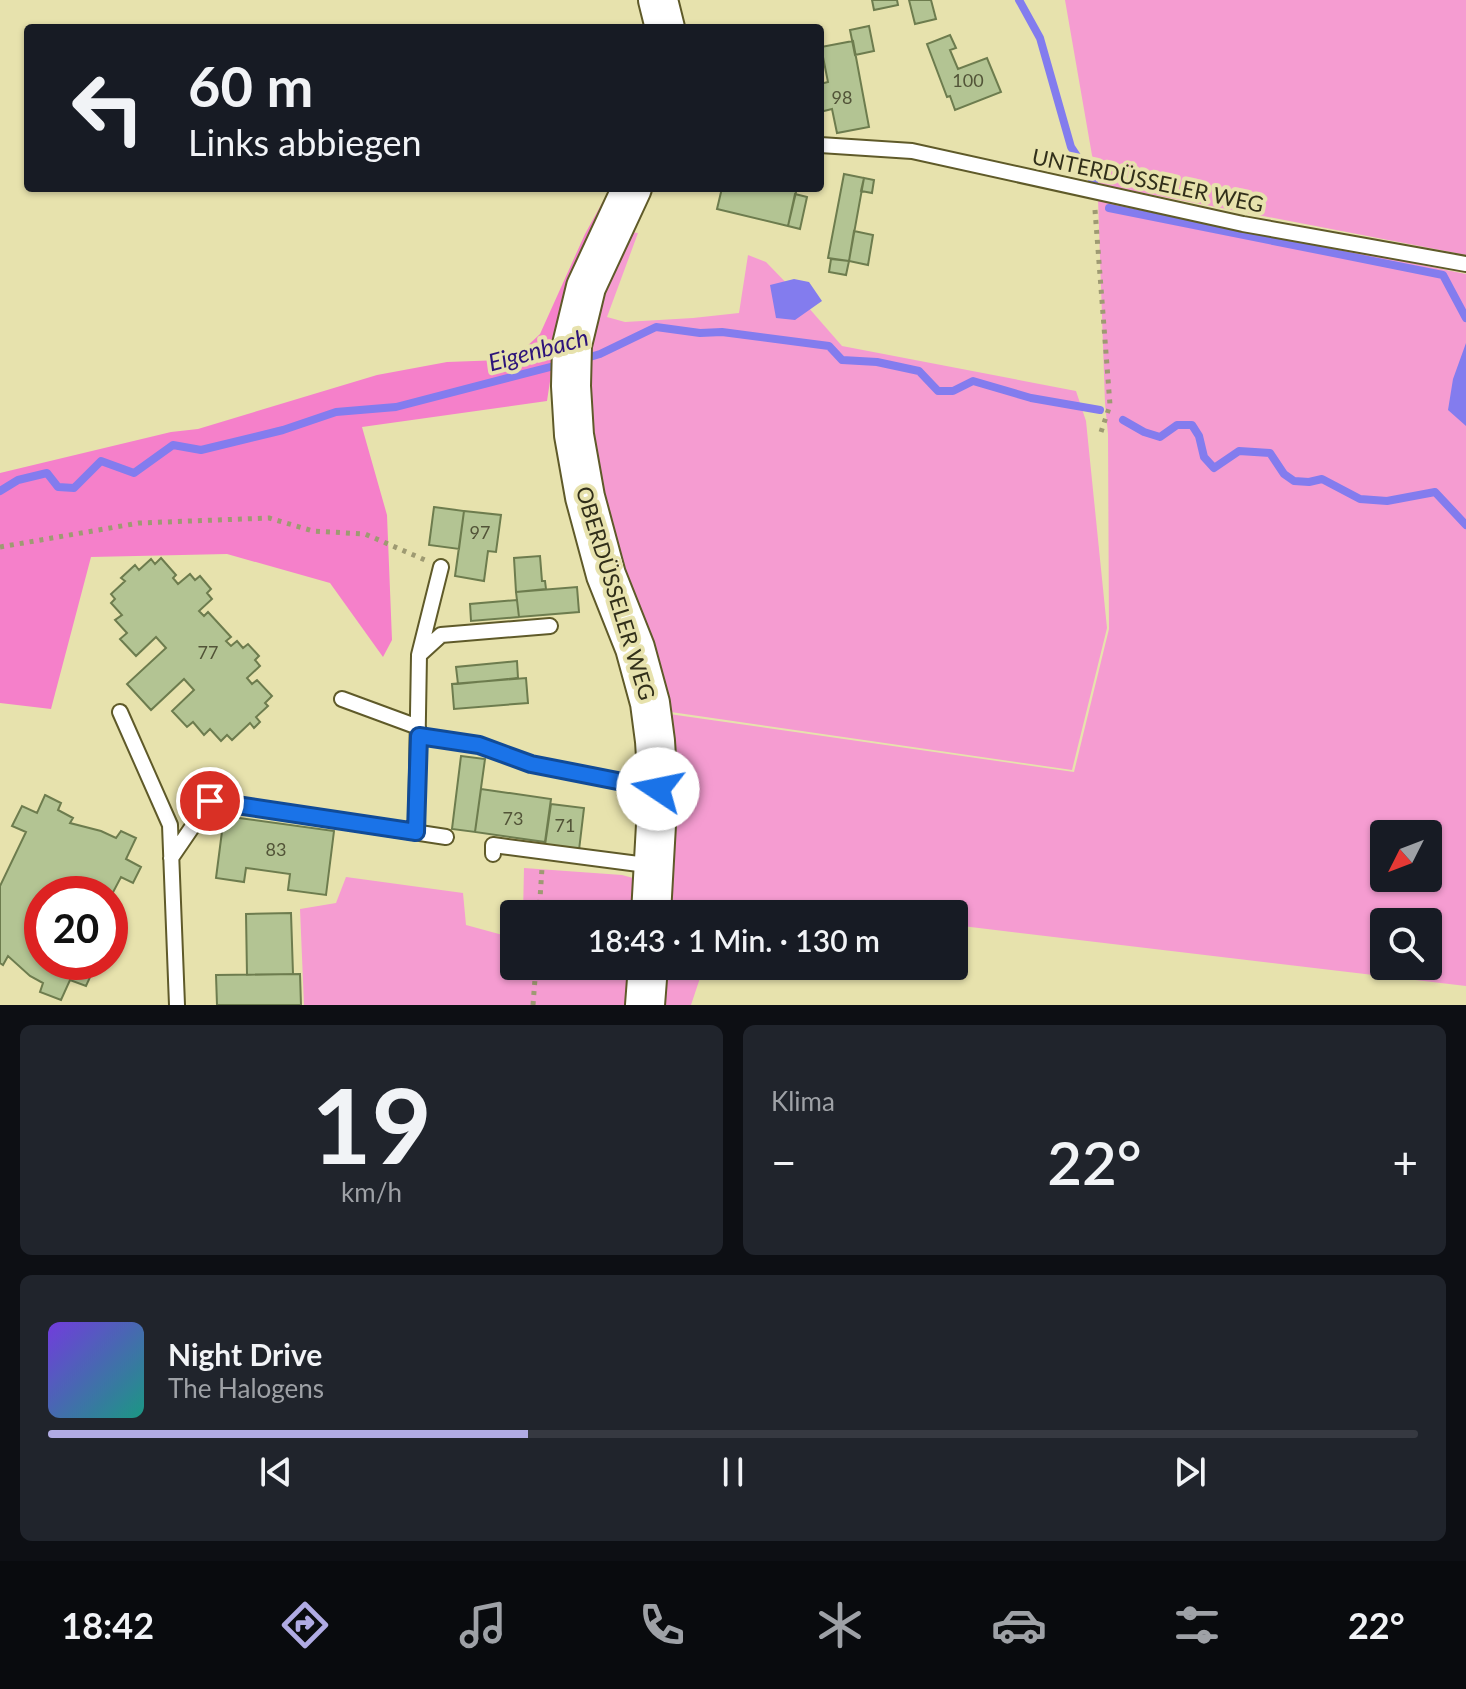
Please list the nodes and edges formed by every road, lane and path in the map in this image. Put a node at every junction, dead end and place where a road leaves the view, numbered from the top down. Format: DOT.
graph roads {
  1 [pos="658,0"];
  2 [pos="664,24"];
  3 [pos="824,145"];
  4 [pos="1094,191"];
  5 [pos="630,192"];
  6 [pos="1466,264"];
  7 [pos="1100,435"];
  8 [pos="0,547"];
  9 [pos="441,567"];
  10 [pos="550,626"];
  11 [pos="419,655"];
  12 [pos="342,699"];
  13 [pos="120,712"];
  14 [pos="418,732"];
  15 [pos="658,789"];
  16 [pos="416,832"];
  17 [pos="446,837"];
  18 [pos="543,851"];
  19 [pos="493,854"];
  20 [pos="171,858"];
  21 [pos="654,866"];
  22 [pos="540,900"];
  23 [pos="652,900"];
  24 [pos="535,980"];
  25 [pos="647,980"];
  26 [pos="177,1005"];
  27 [pos="533,1005"];
  28 [pos="645,1005"];
  1 -- 2 [label="street"];
  3 -- 4 [label="lane, UNTERDÜSSELER WEG"];
  4 -- 6 [label="lane, UNTERDÜSSELER WEG"];
  4 -- 7 [label="path"];
  5 -- 15 [label="street, OBERDÜSSELER WEG"];
  8 -- 9 [label="path"];
  9 -- 11 [label="lane"];
  10 -- 11 [label="lane"];
  11 -- 14 [label="lane"];
  12 -- 14 [label="lane"];
  13 -- 20 [label="lane"];
  14 -- 15 [label="lane"];
  14 -- 16 [label="lane"];
  15 -- 21 [label="street, OBERDÜSSELER WEG"];
  16 -- 17 [label="lane"];
  16 -- 20 [label="lane"];
  18 -- 19 [label="lane"];
  18 -- 21 [label="lane"];
  18 -- 22 [label="path"];
  20 -- 26 [label="lane"];
  21 -- 23 [label="street, OBERDÜSSELER WEG"];
  24 -- 27 [label="path"];
  25 -- 28 [label="street"];
}
